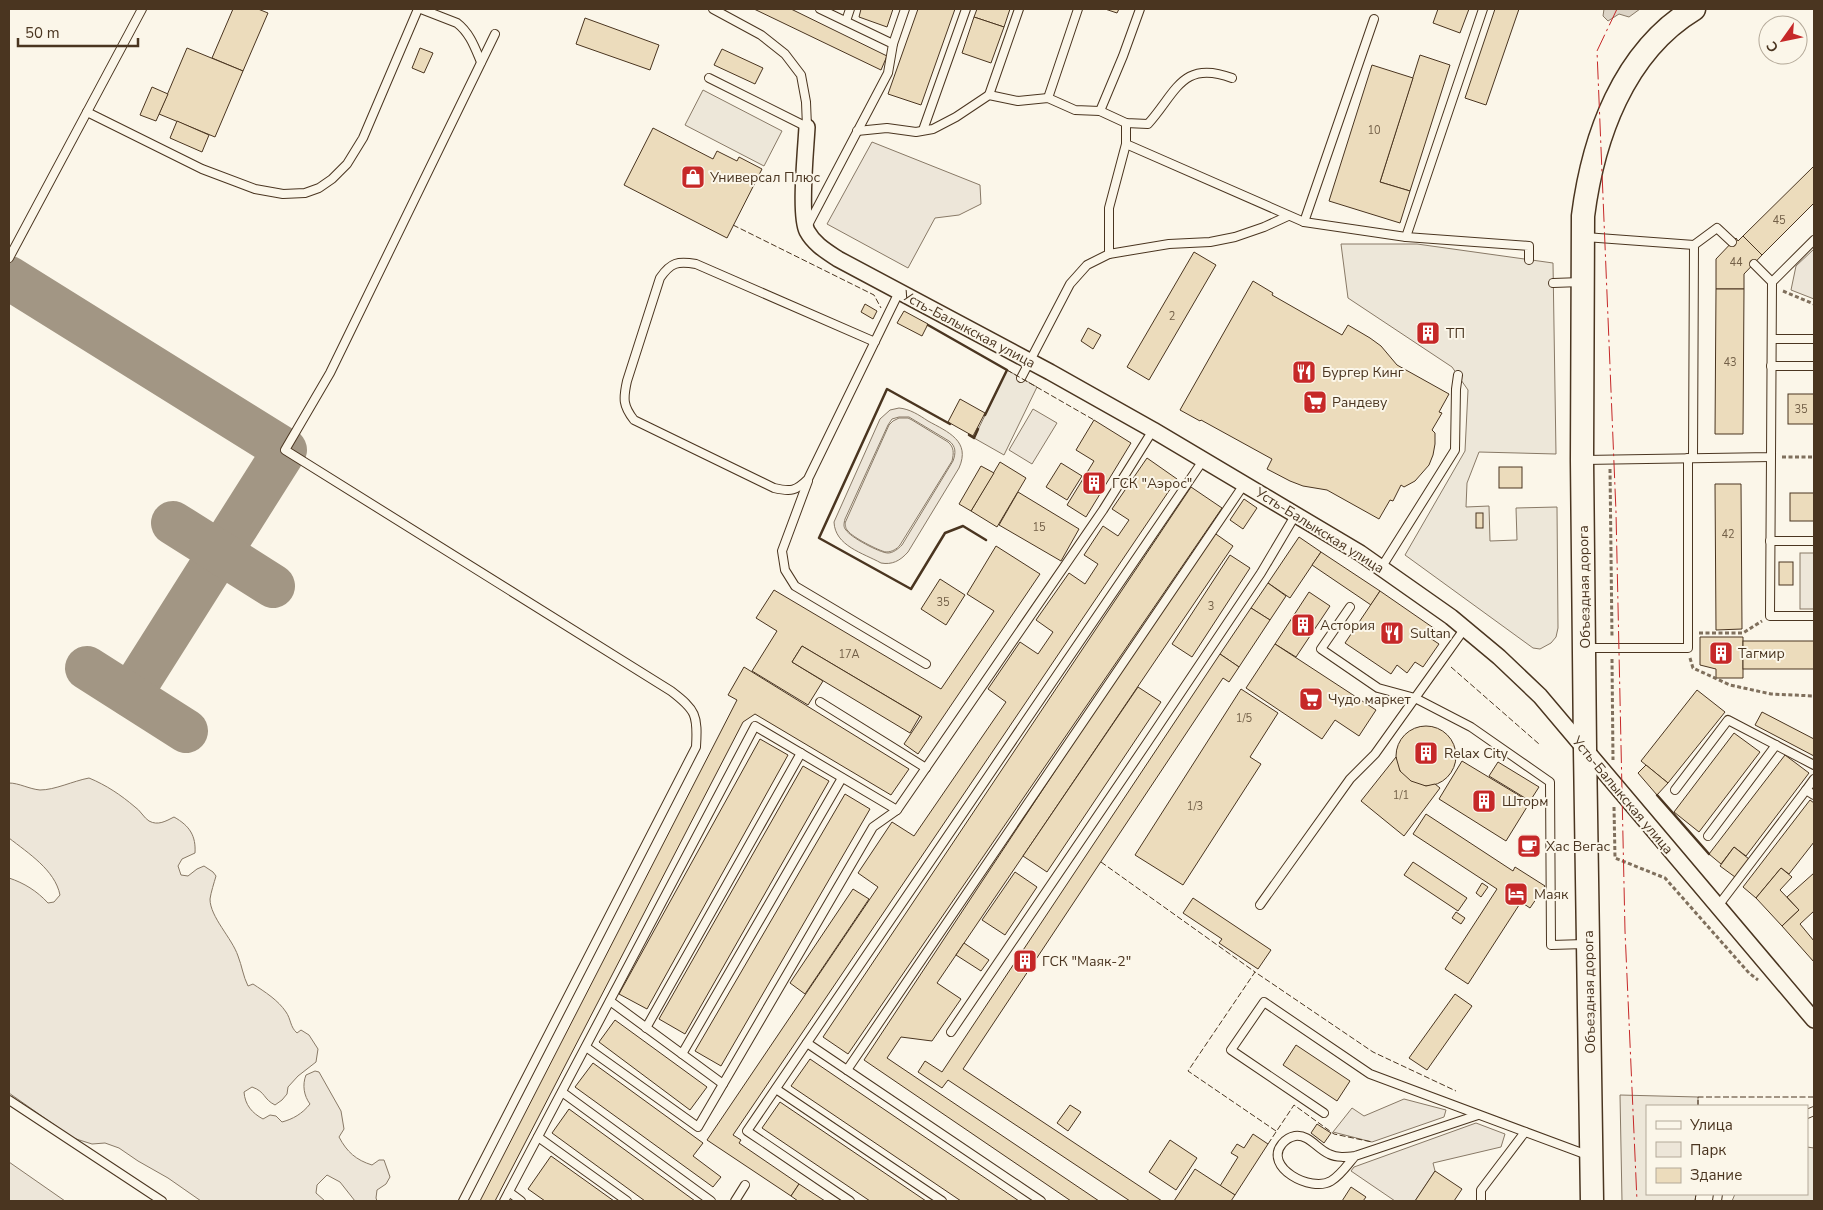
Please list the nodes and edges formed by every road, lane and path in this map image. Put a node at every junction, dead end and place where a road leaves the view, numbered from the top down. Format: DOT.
graph roads {
  1 [pos="142,9"];
  2 [pos="420,9"];
  3 [pos="714,9"];
  4 [pos="820,9"];
  5 [pos="850,9"];
  6 [pos="905,9"];
  7 [pos="966,9"];
  8 [pos="1019,9"];
  9 [pos="1078,9"];
  10 [pos="1140,9"];
  11 [pos="1483,9"];
  12 [pos="1694,9"];
  13 [pos="1374,19"];
  14 [pos="846,21"];
  15 [pos="495,34"];
  16 [pos="893,44"];
  17 [pos="481,62"];
  18 [pos="709,78"];
  19 [pos="1232,78"];
  20 [pos="988,95"];
  21 [pos="1048,98"];
  22 [pos="1100,111"];
  23 [pos="87,112"];
  24 [pos="1126,123"];
  25 [pos="807,127"];
  26 [pos="923,130"];
  27 [pos="857,132"];
  28 [pos="1126,144"];
  29 [pos="1288,216"];
  30 [pos="1304,222"];
  31 [pos="806,229"];
  32 [pos="1406,237"];
  33 [pos="1583,237"];
  34 [pos="1814,240"];
  35 [pos="1732,242"];
  36 [pos="1694,245"];
  37 [pos="1109,254"];
  38 [pos="9,258"];
  39 [pos="1529,260"];
  40 [pos="1754,264"];
  41 [pos="1582,282"];
  42 [pos="1553,283"];
  43 [pos="1772,284"];
  44 [pos="899,292"];
  45 [pos="1814,304"];
  46 [pos="1772,339"];
  47 [pos="1814,339"];
  48 [pos="875,342"];
  49 [pos="1029,361"];
  50 [pos="1771,366"];
  51 [pos="1814,366"];
  52 [pos="1458,375"];
  53 [pos="1021,378"];
  54 [pos="1153,430"];
  55 [pos="1771,457"];
  56 [pos="1814,457"];
  57 [pos="1690,458"];
  58 [pos="1204,459"];
  59 [pos="1582,460"];
  60 [pos="808,479"];
  61 [pos="1245,484"];
  62 [pos="1296,514"];
  63 [pos="1770,541"];
  64 [pos="1814,541"];
  65 [pos="1382,568"];
  66 [pos="1350,607"];
  67 [pos="1770,616"];
  68 [pos="1814,616"];
  69 [pos="1465,628"];
  70 [pos="1688,633"];
  71 [pos="1584,648"];
  72 [pos="1688,648"];
  73 [pos="926,664"];
  74 [pos="1814,696"];
  75 [pos="1415,698"];
  76 [pos="820,702"];
  77 [pos="1776,745"];
  78 [pos="1585,749"];
  79 [pos="801,753"];
  80 [pos="1814,765"];
  81 [pos="926,768"];
  82 [pos="842,778"];
  83 [pos="1814,779"];
  84 [pos="1674,790"];
  85 [pos="1806,790"];
  86 [pos="1814,795"];
  87 [pos="897,810"];
  88 [pos="1708,836"];
  89 [pos="1615,858"];
  90 [pos="1260,905"];
  91 [pos="1718,906"];
  92 [pos="1588,944"];
  93 [pos="1762,983"];
  94 [pos="610,1001"];
  95 [pos="1814,1020"];
  96 [pos="646,1028"];
  97 [pos="951,1032"];
  98 [pos="807,1043"];
  99 [pos="586,1047"];
  100 [pos="682,1054"];
  101 [pos="847,1070"];
  102 [pos="723,1084"];
  103 [pos="776,1089"];
  104 [pos="562,1092"];
  105 [pos="9,1100"];
  106 [pos="1324,1113"];
  107 [pos="1478,1115"];
  108 [pos="1524,1132"];
  109 [pos="538,1137"];
  110 [pos="1355,1156"];
  111 [pos="1592,1157"];
  112 [pos="745,1185"];
  113 [pos="509,1192"];
  114 [pos="162,1201"];
  115 [pos="462,1201"];
  116 [pos="504,1201"];
  117 [pos="521,1201"];
  118 [pos="627,1201"];
  119 [pos="711,1201"];
  120 [pos="735,1201"];
  121 [pos="850,1201"];
  122 [pos="942,1201"];
  123 [pos="1041,1201"];
  124 [pos="1481,1201"];
  125 [pos="1592,1201"];
  1 -- 23 [label="lane"];
  2 -- 17 [label="lane"];
  2 -- 23 [label="lane"];
  3 -- 25 [label="lane"];
  4 -- 14 [label="lane"];
  5 -- 14 [label="lane"];
  6 -- 16 [label="lane"];
  7 -- 26 [label="lane"];
  8 -- 20 [label="lane"];
  9 -- 21 [label="lane"];
  10 -- 22 [label="lane"];
  11 -- 32 [label="lane"];
  12 -- 33 [label="main road, Объездная дорога"];
  13 -- 30 [label="lane"];
  14 -- 16 [label="lane"];
  15 -- 17 [label="lane"];
  16 -- 27 [label="lane"];
  17 -- 115 [label="lane"];
  18 -- 25 [label="lane"];
  19 -- 24 [label="lane"];
  20 -- 21 [label="lane"];
  20 -- 26 [label="lane"];
  21 -- 22 [label="lane"];
  22 -- 24 [label="lane"];
  23 -- 38 [label="lane"];
  24 -- 28 [label="lane"];
  25 -- 31 [label="street"];
  26 -- 27 [label="lane"];
  27 -- 31 [label="lane"];
  28 -- 29 [label="lane"];
  28 -- 37 [label="lane"];
  29 -- 30 [label="lane"];
  29 -- 37 [label="lane"];
  30 -- 32 [label="lane"];
  31 -- 44 [label="street, Усть-Балыкская улица"];
  32 -- 39 [label="lane"];
  33 -- 36 [label="lane"];
  33 -- 41 [label="main road, Объездная дорога"];
  34 -- 43 [label="lane"];
  35 -- 36 [label="lane"];
  36 -- 57 [label="lane"];
  37 -- 49 [label="lane"];
  40 -- 43 [label="lane"];
  41 -- 42 [label="lane"];
  41 -- 59 [label="main road, Объездная дорога"];
  43 -- 45 [label="path"];
  43 -- 46 [label="lane"];
  44 -- 48 [label="lane"];
  44 -- 49 [label="street, Усть-Балыкская улица"];
  46 -- 47 [label="lane"];
  46 -- 50 [label="lane"];
  48 -- 60 [label="lane"];
  48 -- 60 [label="lane"];
  49 -- 53 [label="lane"];
  49 -- 54 [label="street, Усть-Балыкская улица"];
  50 -- 51 [label="lane"];
  50 -- 55 [label="lane"];
  52 -- 65 [label="lane"];
  54 -- 58 [label="street, Усть-Балыкская улица"];
  54 -- 81 [label="lane"];
  55 -- 56 [label="path"];
  55 -- 57 [label="lane"];
  55 -- 63 [label="lane"];
  57 -- 59 [label="lane"];
  57 -- 70 [label="lane"];
  58 -- 61 [label="street, Усть-Балыкская улица"];
  58 -- 98 [label="lane"];
  59 -- 71 [label="main road, Объездная дорога"];
  60 -- 73 [label="lane"];
  61 -- 62 [label="street, Усть-Балыкская улица"];
  61 -- 101 [label="lane"];
  62 -- 65 [label="street, Усть-Балыкская улица"];
  62 -- 97 [label="lane"];
  63 -- 64 [label="lane"];
  63 -- 67 [label="lane"];
  65 -- 69 [label="street, Усть-Балыкская улица"];
  66 -- 75 [label="lane"];
  67 -- 68 [label="lane"];
  67 -- 70 [label="path"];
  69 -- 75 [label="lane"];
  69 -- 78 [label="street, Усть-Балыкская улица"];
  70 -- 72 [label="lane"];
  71 -- 72 [label="lane"];
  71 -- 78 [label="main road, Объездная дорога"];
  72 -- 74 [label="path"];
  75 -- 90 [label="lane"];
  75 -- 92 [label="lane"];
  76 -- 81 [label="lane"];
  77 -- 80 [label="lane"];
  77 -- 84 [label="lane"];
  77 -- 88 [label="lane"];
  78 -- 91 [label="street, Усть-Балыкская улица"];
  78 -- 92 [label="main road, Объездная дорога"];
  79 -- 82 [label="lane"];
  79 -- 94 [label="lane"];
  79 -- 96 [label="lane"];
  81 -- 87 [label="lane"];
  82 -- 87 [label="lane"];
  82 -- 100 [label="lane"];
  83 -- 85 [label="lane"];
  85 -- 86 [label="lane"];
  85 -- 91 [label="lane"];
  87 -- 102 [label="lane"];
  89 -- 93 [label="path"];
  91 -- 95 [label="street, Усть-Балыкская улица"];
  92 -- 111 [label="main road, Объездная дорога"];
  94 -- 96 [label="lane"];
  94 -- 99 [label="lane"];
  96 -- 100 [label="lane"];
  98 -- 101 [label="lane"];
  98 -- 103 [label="lane"];
  99 -- 102 [label="lane"];
  99 -- 104 [label="lane"];
  100 -- 102 [label="lane"];
  101 -- 123 [label="lane"];
  103 -- 121 [label="lane"];
  103 -- 122 [label="lane"];
  104 -- 109 [label="lane"];
  104 -- 119 [label="lane"];
  105 -- 114 [label="lane"];
  106 -- 107 [label="lane"];
  107 -- 108 [label="lane"];
  107 -- 110 [label="lane"];
  108 -- 111 [label="lane"];
  108 -- 124 [label="lane"];
  109 -- 113 [label="lane"];
  109 -- 118 [label="lane"];
  110 -- 110 [label="lane"];
  111 -- 125 [label="main road, Объездная дорога"];
  112 -- 120 [label="lane"];
  113 -- 116 [label="lane"];
  113 -- 117 [label="lane"];
}
